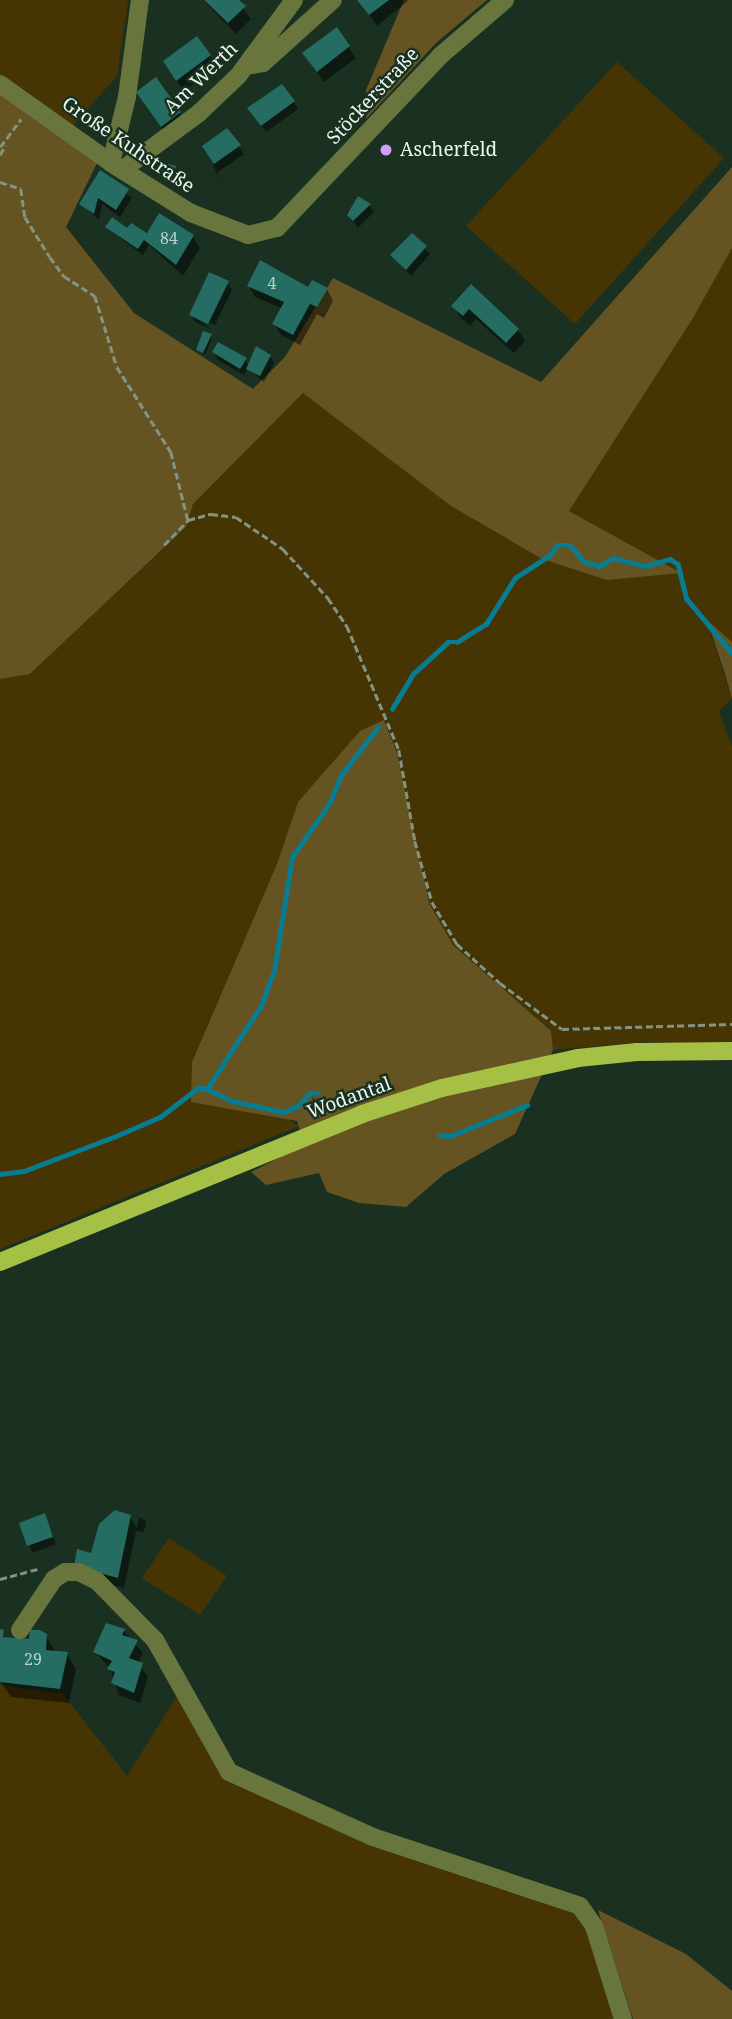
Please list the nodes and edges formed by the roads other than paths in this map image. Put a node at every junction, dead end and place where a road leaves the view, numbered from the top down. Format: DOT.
graph roads {
  1 [pos="140,0"];
  2 [pos="294,0"];
  3 [pos="333,0"];
  4 [pos="505,0"];
  5 [pos="246,66"];
  6 [pos="0,84"];
  7 [pos="116,167"];
  8 [pos="277,228"];
  9 [pos="732,1051"];
  10 [pos="0,1262"];
  11 [pos="20,1630"];
  12 [pos="623,2019"];
  1 -- 7 [label="street"];
  2 -- 5 [label="street, Am Werth"];
  3 -- 5 [label="street"];
  4 -- 8 [label="street, Stöckerstraße"];
  5 -- 7 [label="street, Am Werth"];
  6 -- 7 [label="street, Große Kuhstraße"];
  7 -- 8 [label="street, Große Kuhstraße"];
  9 -- 10 [label="main road, Wodantal"];
  11 -- 12 [label="street"];
}
